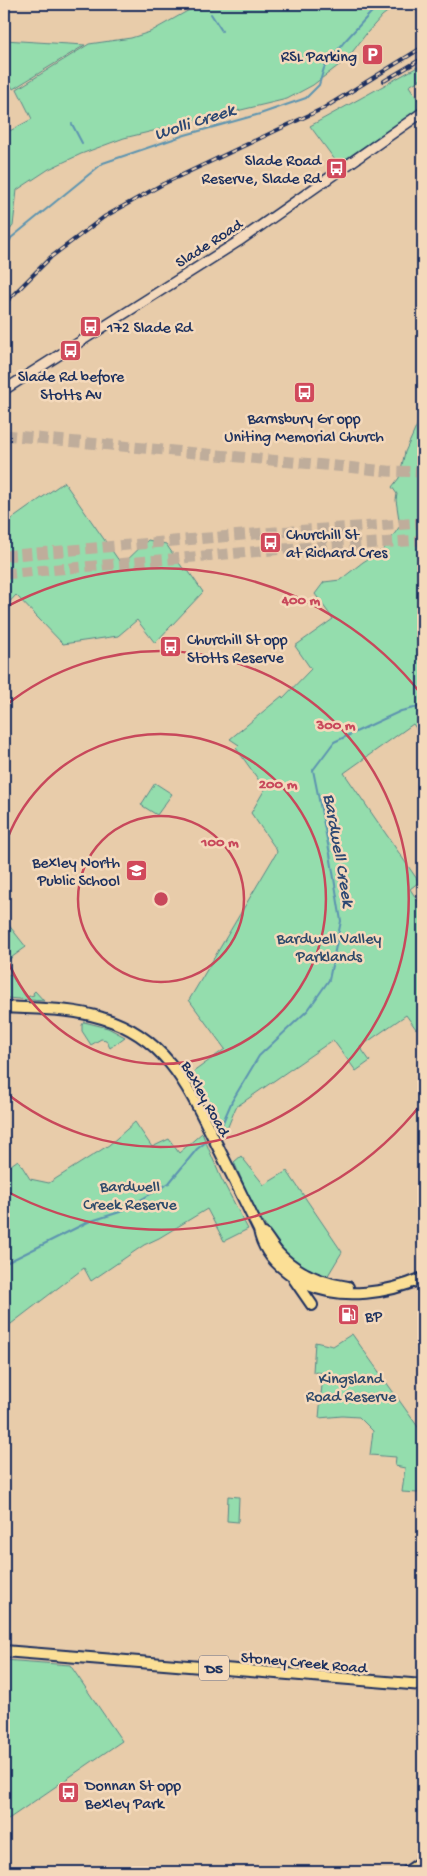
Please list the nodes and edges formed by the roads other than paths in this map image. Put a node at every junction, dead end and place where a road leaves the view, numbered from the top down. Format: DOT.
graph roads {
  1 [pos="423,112"];
  2 [pos="4,390"];
  3 [pos="4,1007"];
  4 [pos="259,1230"];
  5 [pos="290,1274"];
  6 [pos="423,1278"];
  7 [pos="312,1305"];
  8 [pos="4,1651"];
  9 [pos="423,1685"];
  10 [pos="423,1861"];
  11 [pos="407,1872"];
  1 -- 2 [label="main road, Slade Road"];
  3 -- 4 [label="main road, Bexley Road"];
  4 -- 5 [label="main road, Bexley Road"];
  4 -- 6 [label="main road, Bexley Road"];
  5 -- 6 [label="main road, Bexley Road"];
  5 -- 7 [label="main road"];
  8 -- 9 [label="main road, Stoney Creek Road / D5"];
  10 -- 11 [label="main road"];
}
